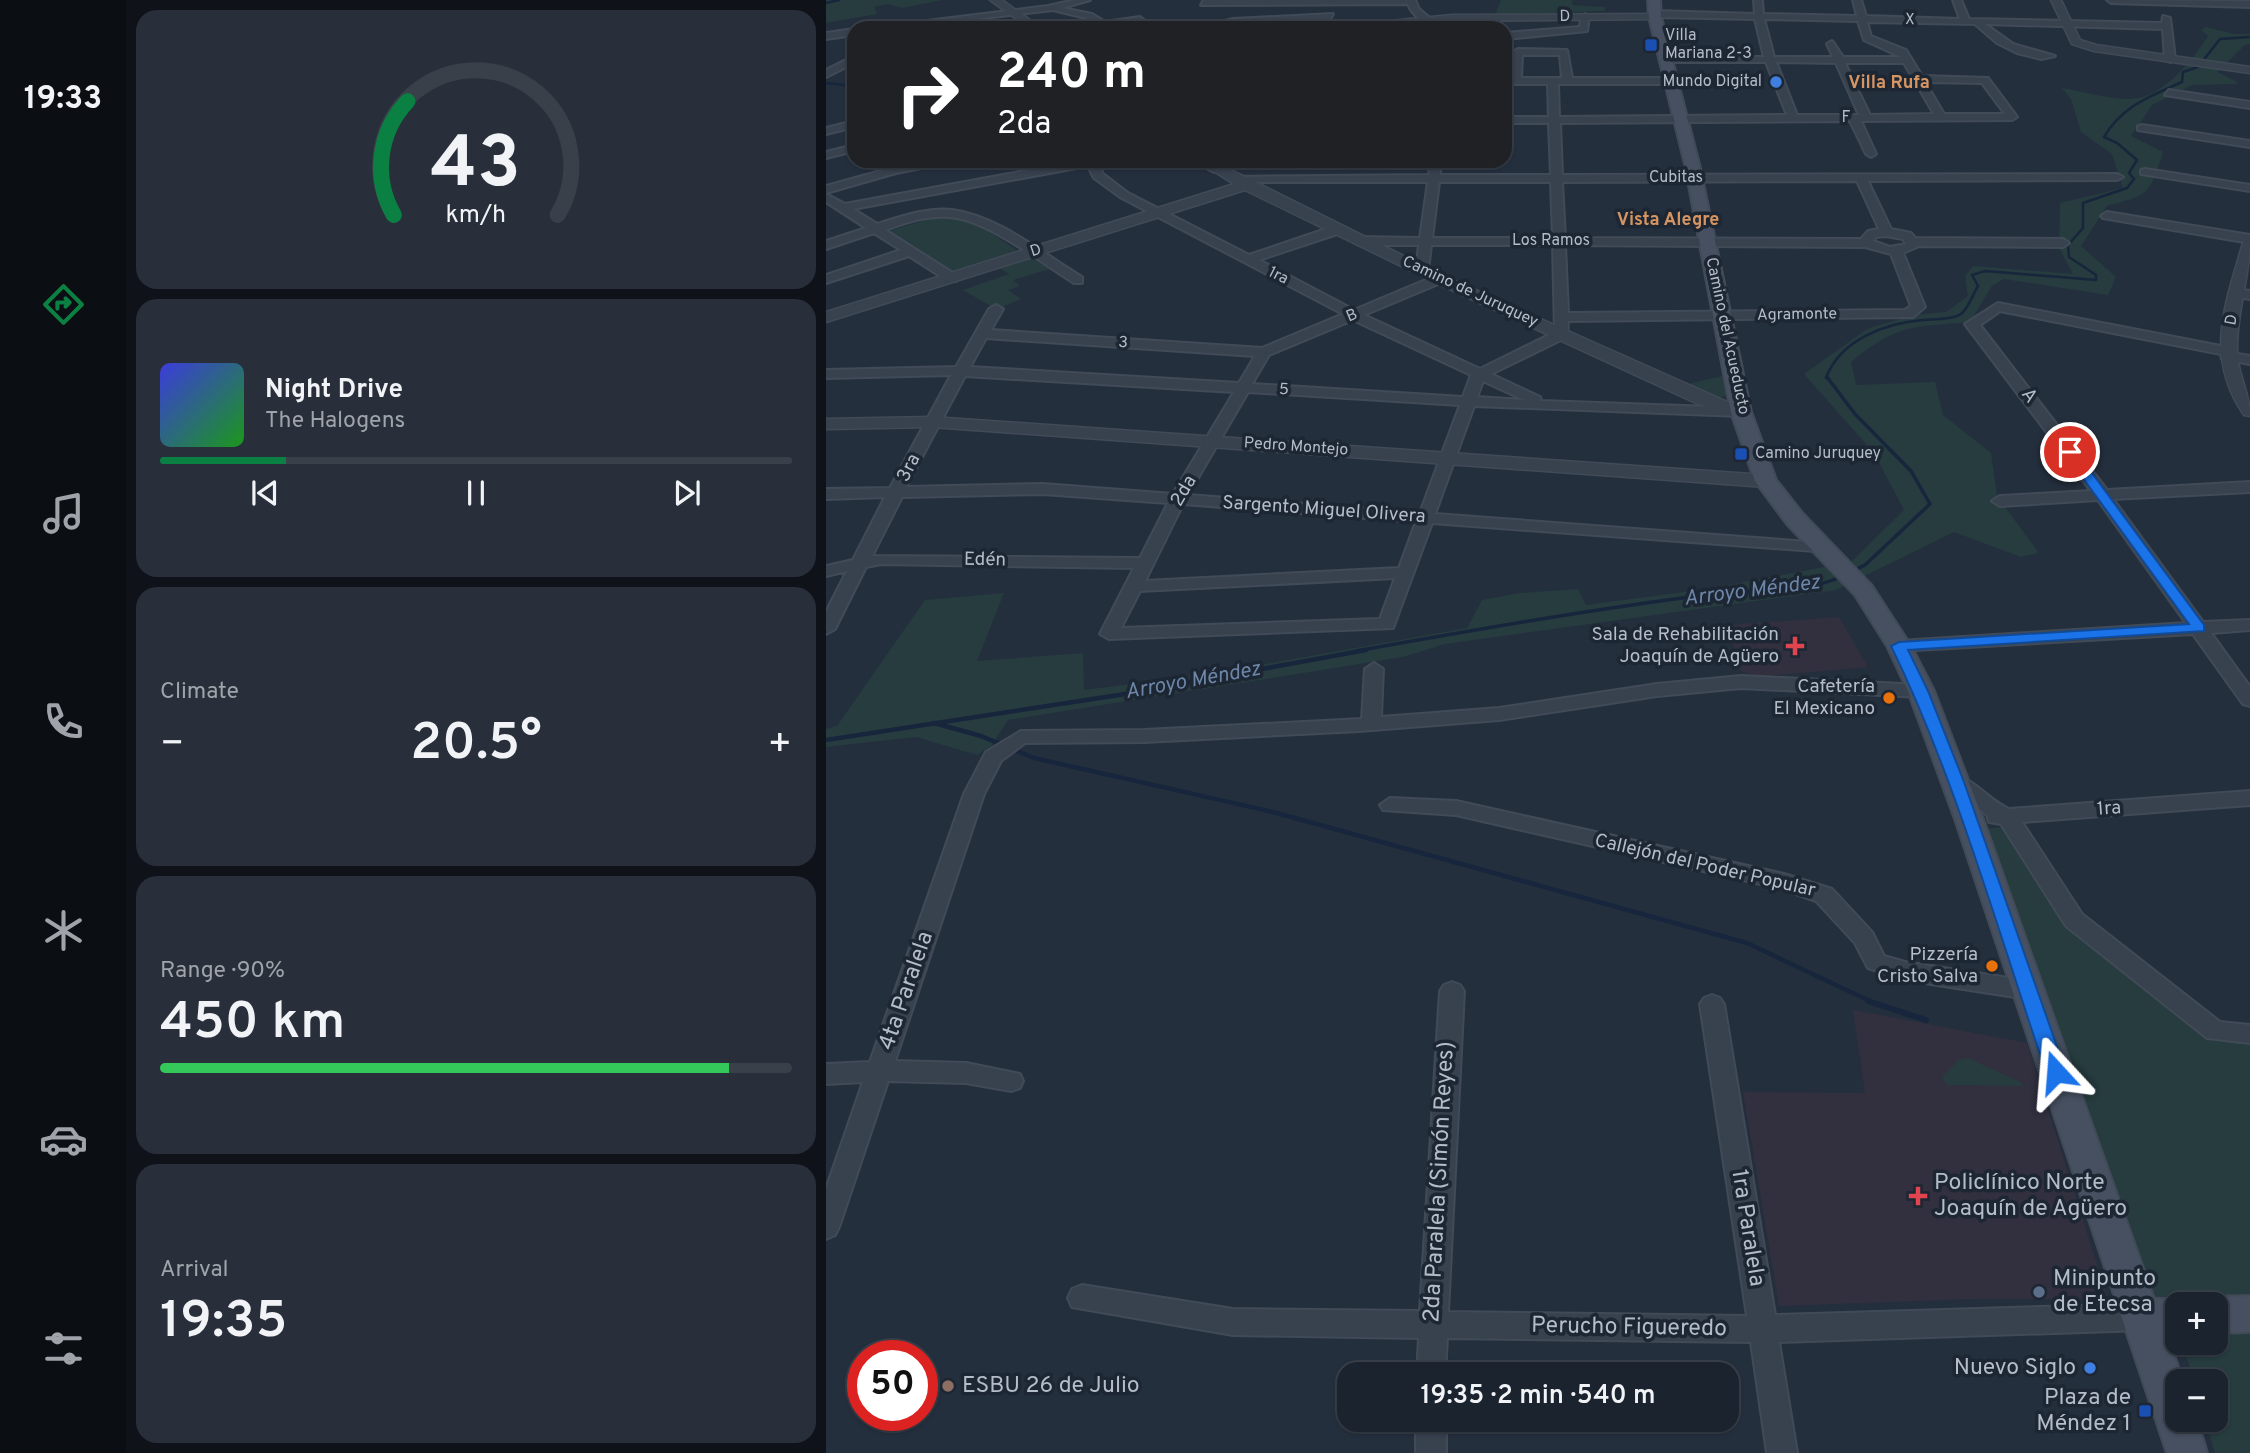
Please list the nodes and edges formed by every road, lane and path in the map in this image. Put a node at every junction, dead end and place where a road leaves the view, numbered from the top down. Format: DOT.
graph roads {
  1 [pos="995,0"];
  2 [pos="1086,0"];
  3 [pos="1654,0"];
  4 [pos="1758,0"];
  5 [pos="1857,0"];
  6 [pos="1957,0"];
  7 [pos="2056,0"];
  8 [pos="2111,0"];
  9 [pos="1201,1"];
  10 [pos="2155,1"];
  11 [pos="1412,4"];
  12 [pos="2250,4"];
  13 [pos="1048,9"];
  14 [pos="1012,12"];
  15 [pos="1655,15"];
  16 [pos="1330,16"];
  17 [pos="1758,16"];
  18 [pos="1585,17"];
  19 [pos="1452,18"];
  20 [pos="1861,19"];
  21 [pos="1025,20"];
  22 [pos="1140,20"];
  23 [pos="1426,20"];
  24 [pos="934,21"];
  25 [pos="1020,21"];
  26 [pos="1098,21"];
  27 [pos="1134,21"];
  28 [pos="1231,21"];
  29 [pos="1278,21"];
  30 [pos="1416,21"];
  31 [pos="1965,21"];
  32 [pos="1978,21"];
  33 [pos="2067,23"];
  34 [pos="2165,26"];
  35 [pos="1584,29"];
  36 [pos="847,33"];
  37 [pos="1512,35"];
  38 [pos="826,36"];
  39 [pos="1832,44"];
  40 [pos="2050,56"];
  41 [pos="1666,59"];
  42 [pos="2170,59"];
  43 [pos="1770,60"];
  44 [pos="1840,60"];
  45 [pos="1910,60"];
  46 [pos="847,63"];
  47 [pos="2250,70"];
  48 [pos="826,74"];
  49 [pos="1512,77"];
  50 [pos="1922,79"];
  51 [pos="1512,81"];
  52 [pos="1553,81"];
  53 [pos="1567,81"];
  54 [pos="1671,81"];
  55 [pos="2169,93"];
  56 [pos="2250,105"];
  57 [pos="1860,118"];
  58 [pos="1941,118"];
  59 [pos="1794,119"];
  60 [pos="1512,120"];
  61 [pos="1555,120"];
  62 [pos="1681,120"];
  63 [pos="847,126"];
  64 [pos="2142,128"];
  65 [pos="826,131"];
  66 [pos="2250,144"];
  67 [pos="847,150"];
  68 [pos="1871,154"];
  69 [pos="826,155"];
  70 [pos="908,168"];
  71 [pos="1060,168"];
  72 [pos="1095,168"];
  73 [pos="1214,168"];
  74 [pos="1436,168"];
  75 [pos="2145,173"];
  76 [pos="1435,177"];
  77 [pos="2118,177"];
  78 [pos="1558,178"];
  79 [pos="1695,178"];
  80 [pos="1861,178"];
  81 [pos="1240,182"];
  82 [pos="2250,188"];
  83 [pos="826,190"];
  84 [pos="826,197"];
  85 [pos="844,208"];
  86 [pos="1157,213"];
  87 [pos="2107,216"];
  88 [pos="877,230"];
  89 [pos="1336,230"];
  90 [pos="1886,232"];
  91 [pos="1359,241"];
  92 [pos="1427,241"];
  93 [pos="1560,241"];
  94 [pos="1707,241"];
  95 [pos="2250,241"];
  96 [pos="1914,242"];
  97 [pos="1868,243"];
  98 [pos="2063,243"];
  99 [pos="826,245"];
  100 [pos="911,251"];
  101 [pos="1896,251"];
  102 [pos="1030,253"];
  103 [pos="1248,260"];
  104 [pos="1422,270"];
  105 [pos="952,278"];
  106 [pos="826,279"];
  107 [pos="1439,279"];
  108 [pos="1078,280"];
  109 [pos="2244,294"];
  110 [pos="996,309"];
  111 [pos="1354,315"];
  112 [pos="1723,316"];
  113 [pos="826,317"];
  114 [pos="1561,317"];
  115 [pos="983,334"];
  116 [pos="1562,334"];
  117 [pos="1264,352"];
  118 [pos="2227,353"];
  119 [pos="2250,360"];
  120 [pos="960,371"];
  121 [pos="826,374"];
  122 [pos="1478,375"];
  123 [pos="1241,388"];
  124 [pos="1469,401"];
  125 [pos="1548,406"];
  126 [pos="2250,411"];
  127 [pos="1741,412"];
  128 [pos="932,422"];
  129 [pos="826,424"];
  130 [pos="1213,441"];
  131 [pos="1448,457"];
  132 [pos="1766,481"];
  133 [pos="2250,487"];
  134 [pos="896,493"];
  135 [pos="826,494"];
  136 [pos="2102,495"];
  137 [pos="1178,499"];
  138 [pos="2000,501"];
  139 [pos="1426,518"];
  140 [pos="1830,556"];
  141 [pos="1145,563"];
  142 [pos="860,566"];
  143 [pos="826,571"];
  144 [pos="1406,573"];
  145 [pos="1133,586"];
  146 [pos="2250,625"];
  147 [pos="2199,628"];
  148 [pos="826,629"];
  149 [pos="1899,646"];
  150 [pos="1374,669"];
  151 [pos="1921,691"];
  152 [pos="2250,700"];
  153 [pos="1371,724"];
  154 [pos="1955,782"];
  155 [pos="2250,798"];
  156 [pos="1390,805"];
  157 [pos="2007,816"];
  158 [pos="1969,819"];
  159 [pos="2028,990"];
  160 [pos="1451,991"];
  161 [pos="1712,1004"];
  162 [pos="2250,1034"];
  163 [pos="880,1072"];
  164 [pos="826,1074"];
  165 [pos="1011,1081"];
  166 [pos="826,1227"];
  167 [pos="1082,1298"];
  168 [pos="2250,1314"];
  169 [pos="2228,1315"];
  170 [pos="2160,1317"];
  171 [pos="1432,1325"];
  172 [pos="1763,1329"];
  173 [pos="1432,1362"];
  174 [pos="2169,1369"];
  175 [pos="1431,1432"];
  176 [pos="2181,1432"];
  177 [pos="1431,1453"];
  178 [pos="1782,1453"];
  179 [pos="2187,1453"];
  1 -- 14 [label="street"];
  2 -- 13 [label="street"];
  3 -- 15 [label="main road, Camino del Acueducto"];
  4 -- 17 [label="street"];
  5 -- 20 [label="street"];
  6 -- 31 [label="street"];
  7 -- 33 [label="street"];
  8 -- 10 [label="street"];
  9 -- 11 [label="street"];
  9 -- 28 [label="street"];
  10 -- 12 [label="street"];
  10 -- 34 [label="street"];
  11 -- 19 [label="street"];
  11 -- 23 [label="street"];
  13 -- 14 [label="street"];
  13 -- 26 [label="street"];
  14 -- 21 [label="street"];
  14 -- 24 [label="street"];
  15 -- 17 [label="street, X"];
  15 -- 18 [label="street, D"];
  15 -- 41 [label="main road, Camino del Acueducto"];
  16 -- 29 [label="street"];
  17 -- 20 [label="street, X"];
  17 -- 43 [label="street"];
  18 -- 19 [label="street, D"];
  18 -- 35 [label="street"];
  19 -- 23 [label="street, D"];
  20 -- 31 [label="street, X"];
  20 -- 45 [label="street"];
  21 -- 25 [label="street"];
  22 -- 27 [label="street"];
  23 -- 30 [label="street, D"];
  31 -- 32 [label="street, X"];
  32 -- 33 [label="street, X"];
  32 -- 40 [label="street"];
  33 -- 34 [label="street, X"];
  33 -- 42 [label="street"];
  34 -- 42 [label="street"];
  35 -- 37 [label="street"];
  36 -- 38 [label="street"];
  39 -- 44 [label="street"];
  41 -- 43 [label="street"];
  41 -- 54 [label="main road, Camino del Acueducto"];
  42 -- 47 [label="street"];
  43 -- 44 [label="street"];
  43 -- 59 [label="street"];
  44 -- 45 [label="street"];
  44 -- 57 [label="street"];
  45 -- 50 [label="street"];
  46 -- 48 [label="street"];
  49 -- 53 [label="street"];
  50 -- 58 [label="street"];
  50 -- 58 [label="street, F"];
  51 -- 52 [label="street"];
  52 -- 53 [label="street"];
  52 -- 61 [label="street"];
  53 -- 54 [label="street"];
  54 -- 62 [label="main road, Camino del Acueducto"];
  55 -- 56 [label="street"];
  57 -- 58 [label="street, F"];
  57 -- 59 [label="street, F"];
  57 -- 68 [label="street"];
  59 -- 62 [label="street, F"];
  60 -- 61 [label="street"];
  61 -- 62 [label="street"];
  61 -- 78 [label="street"];
  62 -- 79 [label="main road, Camino del Acueducto"];
  63 -- 65 [label="street"];
  64 -- 66 [label="street"];
  67 -- 69 [label="street"];
  70 -- 83 [label="street"];
  71 -- 85 [label="street"];
  72 -- 86 [label="street, 1ra"];
  73 -- 81 [label="street, Camino de Juruquey"];
  74 -- 76 [label="street"];
  75 -- 82 [label="street"];
  76 -- 78 [label="street, Cubitas"];
  76 -- 81 [label="street, Cubitas"];
  76 -- 92 [label="street"];
  77 -- 80 [label="street, Cubitas"];
  78 -- 79 [label="street, Cubitas"];
  78 -- 93 [label="street"];
  79 -- 80 [label="street, Cubitas"];
  79 -- 94 [label="main road, Camino del Acueducto"];
  80 -- 90 [label="street"];
  81 -- 86 [label="street, D"];
  81 -- 89 [label="street, Camino de Juruquey"];
  84 -- 85 [label="street"];
  85 -- 88 [label="street"];
  86 -- 102 [label="street, D"];
  86 -- 103 [label="street, 1ra"];
  87 -- 95 [label="street"];
  88 -- 99 [label="street"];
  88 -- 100 [label="street"];
  88 -- 102 [label="street"];
  89 -- 91 [label="street, Camino de Juruquey"];
  89 -- 103 [label="street"];
  90 -- 96 [label="street"];
  90 -- 97 [label="street"];
  91 -- 92 [label="street, Los Ramos"];
  91 -- 104 [label="street, Camino de Juruquey"];
  92 -- 93 [label="street, Los Ramos"];
  92 -- 104 [label="street"];
  93 -- 94 [label="street, Los Ramos"];
  93 -- 114 [label="street"];
  94 -- 97 [label="street, Los Ramos"];
  94 -- 112 [label="main road, Camino del Acueducto"];
  95 -- 109 [label="street, D"];
  96 -- 98 [label="street"];
  96 -- 101 [label="street"];
  97 -- 101 [label="street, Los Ramos"];
  100 -- 105 [label="street"];
  100 -- 106 [label="street"];
  101 -- 112 [label="street, Agramonte"];
  102 -- 105 [label="street, D"];
  102 -- 108 [label="street"];
  103 -- 111 [label="street, 1ra"];
  104 -- 107 [label="street, Camino de Juruquey"];
  105 -- 113 [label="street, D"];
  107 -- 111 [label="street, B"];
  107 -- 116 [label="street, Camino de Juruquey"];
  109 -- 118 [label="street, D"];
  110 -- 115 [label="street, 3ra"];
  111 -- 117 [label="street, B"];
  111 -- 122 [label="street, 1ra"];
  112 -- 114 [label="street, Agramonte"];
  112 -- 127 [label="main road, Camino del Acueducto"];
  114 -- 116 [label="street"];
  115 -- 117 [label="street, 3"];
  115 -- 120 [label="street, 3ra"];
  116 -- 122 [label="street"];
  116 -- 127 [label="street, Camino de Juruquey"];
  117 -- 123 [label="street, 2da"];
  118 -- 119 [label="street"];
  118 -- 126 [label="street"];
  118 -- 136 [label="street, A"];
  120 -- 121 [label="street, 5"];
  120 -- 123 [label="street, 5"];
  120 -- 128 [label="street, 3ra"];
  122 -- 124 [label="street"];
  122 -- 125 [label="street, 1ra"];
  123 -- 124 [label="street, 5"];
  123 -- 130 [label="street, 2da"];
  124 -- 125 [label="street, 5"];
  124 -- 131 [label="street"];
  125 -- 127 [label="street, 5"];
  127 -- 132 [label="main road, Camino del Acueducto"];
  128 -- 129 [label="street, Pedro Montejo"];
  128 -- 130 [label="street, Pedro Montejo"];
  128 -- 134 [label="street, 3ra"];
  130 -- 131 [label="street, Pedro Montejo"];
  130 -- 137 [label="street, 2da"];
  131 -- 132 [label="street, Pedro Montejo"];
  131 -- 139 [label="street"];
  132 -- 140 [label="main road, Camino del Acueducto"];
  133 -- 136 [label="street"];
  134 -- 135 [label="street, Sargento Miguel Olivera"];
  134 -- 137 [label="street, Sargento Miguel Olivera"];
  134 -- 142 [label="street, 3ra"];
  136 -- 138 [label="street"];
  136 -- 147 [label="street, A"];
  137 -- 139 [label="street, Sargento Miguel Olivera"];
  137 -- 141 [label="street, 2da"];
  139 -- 140 [label="street, Sargento Miguel Olivera"];
  139 -- 144 [label="street"];
  140 -- 149 [label="main road, Camino del Acueducto"];
  141 -- 142 [label="street, Edén"];
  141 -- 145 [label="street, 2da"];
  142 -- 143 [label="street, Edén"];
  142 -- 148 [label="street, 3ra"];
  144 -- 145 [label="street"];
  144 -- 145 [label="street, 2da"];
  146 -- 147 [label="street"];
  147 -- 149 [label="street"];
  147 -- 152 [label="street, A"];
  149 -- 151 [label="main road, Camino del Acueducto"];
  150 -- 153 [label="street"];
  151 -- 153 [label="street"];
  151 -- 154 [label="main road, Camino del Acueducto"];
  153 -- 163 [label="street, 4ta Paralela"];
  154 -- 157 [label="street"];
  154 -- 158 [label="main road, Camino del Acueducto"];
  155 -- 157 [label="street, 1ra"];
  156 -- 159 [label="street, Callejón del Poder Popular"];
  157 -- 158 [label="street, 1ra"];
  157 -- 162 [label="street"];
  158 -- 159 [label="main road, Camino del Acueducto"];
  159 -- 170 [label="main road, Camino del Acueducto"];
  160 -- 171 [label="street, 2da Paralela (Simón Reyes)"];
  161 -- 172 [label="street, 1ra Paralela"];
  163 -- 164 [label="street"];
  163 -- 165 [label="street"];
  163 -- 166 [label="street, 4ta Paralela"];
  167 -- 171 [label="street, Perucho Figueredo"];
  168 -- 169 [label="main road"];
  170 -- 172 [label="street, Perucho Figueredo"];
  170 -- 174 [label="main road, Camino del Acueducto"];
  171 -- 172 [label="street, Perucho Figueredo"];
  171 -- 173 [label="street, 2da Paralela (Simón Reyes)"];
  172 -- 178 [label="street, 1ra Paralela"];
  175 -- 177 [label="street"];
  176 -- 179 [label="main road, Camino del Acueducto"];
}
